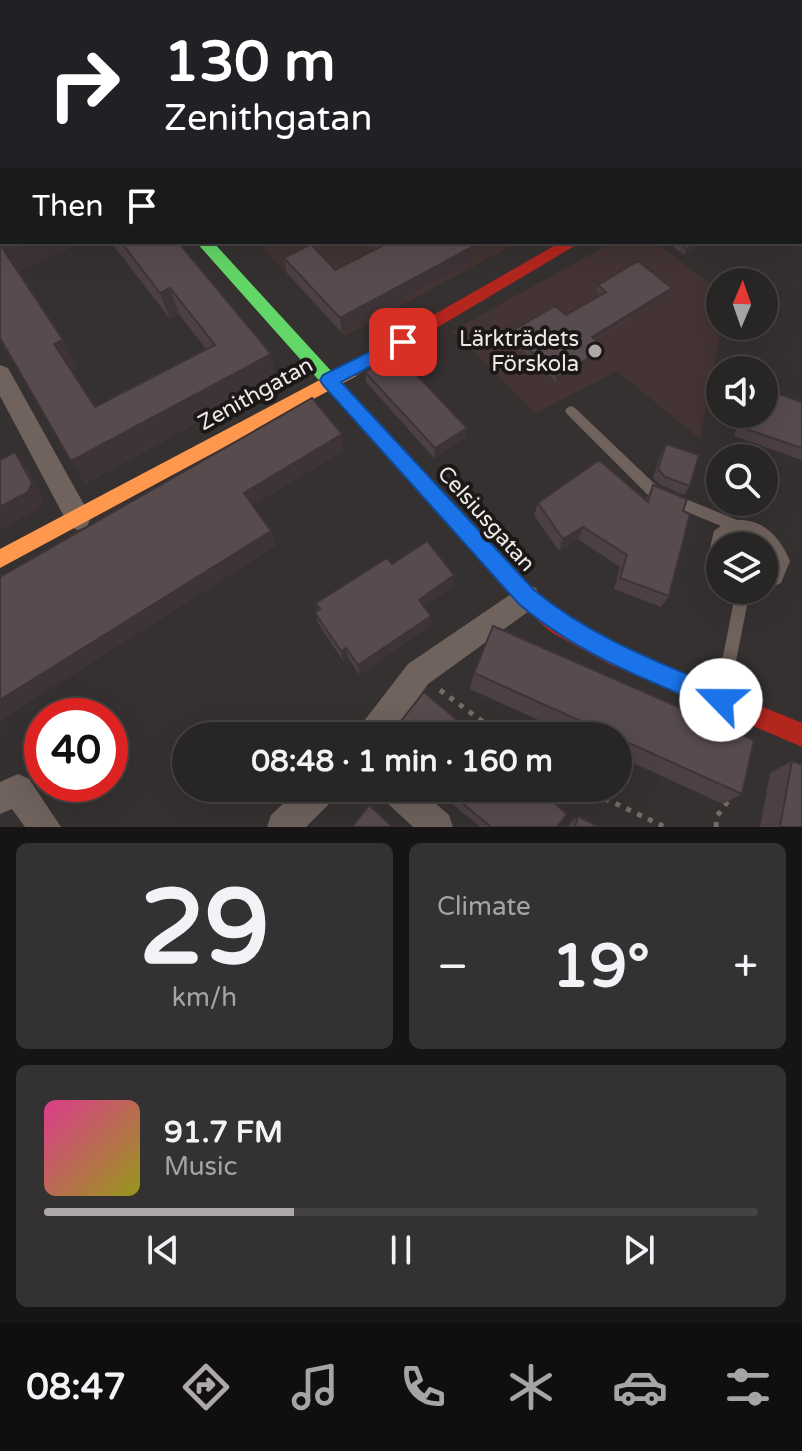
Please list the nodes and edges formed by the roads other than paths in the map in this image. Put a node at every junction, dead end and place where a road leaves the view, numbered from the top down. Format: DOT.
graph roads {
  1 [pos="206,244"];
  2 [pos="570,244"];
  3 [pos="0,374"];
  4 [pos="329,380"];
  5 [pos="571,411"];
  6 [pos="78,518"];
  7 [pos="734,525"];
  8 [pos="722,532"];
  9 [pos="763,532"];
  10 [pos="778,548"];
  11 [pos="0,559"];
  12 [pos="778,575"];
  13 [pos="526,597"];
  14 [pos="740,604"];
  15 [pos="721,700"];
  16 [pos="382,722"];
  17 [pos="802,735"];
  18 [pos="0,798"];
  19 [pos="309,802"];
  20 [pos="409,802"];
  21 [pos="45,827"];
  22 [pos="283,827"];
  23 [pos="437,827"];
  1 -- 4 [label="street, Celsiusgatan"];
  2 -- 4 [label="street, Zenithgatan"];
  3 -- 6 [label="street"];
  4 -- 6 [label="street, Zenithgatan"];
  4 -- 13 [label="street, Celsiusgatan"];
  5 -- 7 [label="lane"];
  6 -- 11 [label="street, Zenithgatan"];
  7 -- 8 [label="lane"];
  7 -- 9 [label="lane"];
  10 -- 12 [label="lane"];
  13 -- 15 [label="street, Celsiusgatan"];
  13 -- 16 [label="street"];
  14 -- 15 [label="lane"];
  15 -- 17 [label="street, Celsiusgatan"];
  18 -- 21 [label="street"];
  19 -- 22 [label="street"];
  20 -- 23 [label="street"];
}
